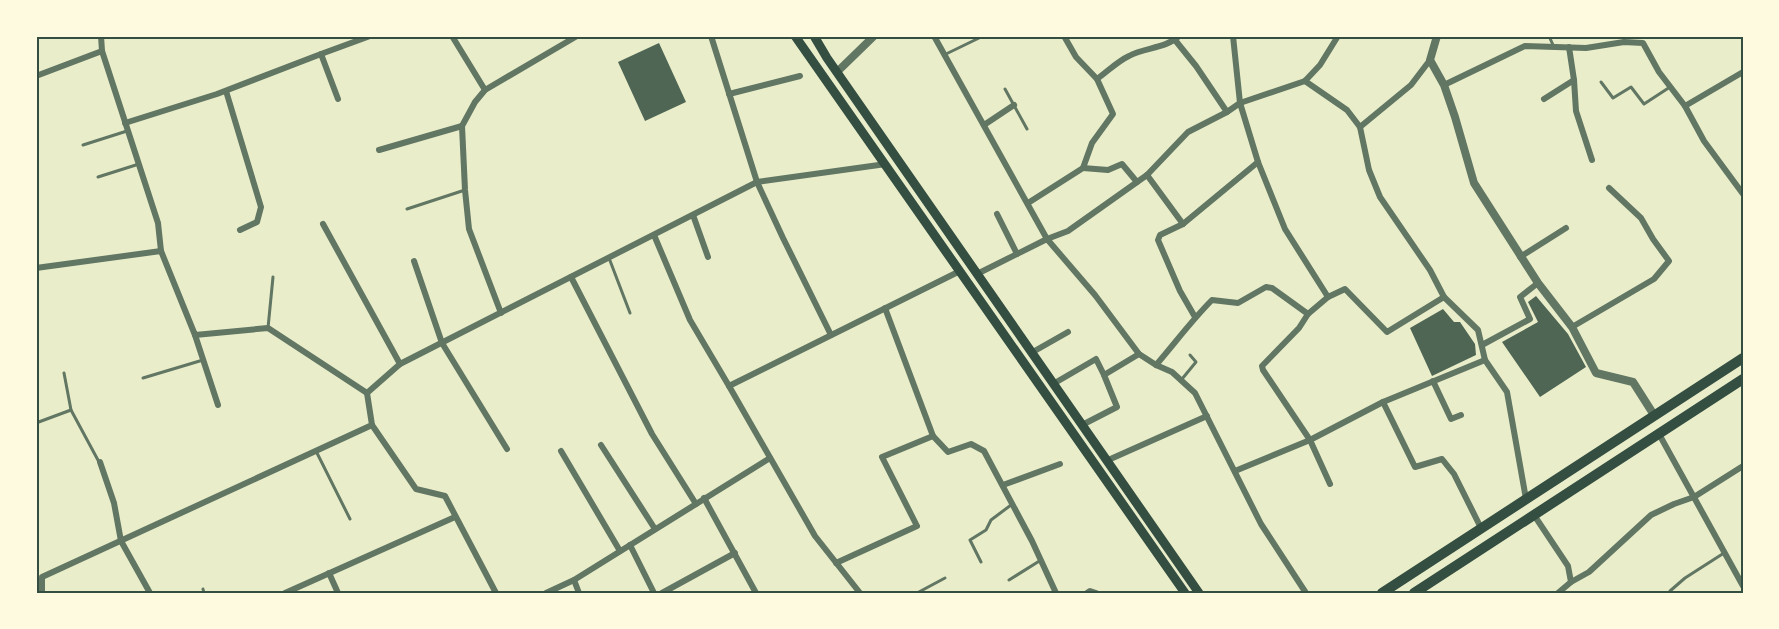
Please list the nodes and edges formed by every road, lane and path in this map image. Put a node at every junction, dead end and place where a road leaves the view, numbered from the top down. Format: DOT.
graph roads {
  1 [pos="101,36"];
  2 [pos="370,36"];
  3 [pos="452,36"];
  4 [pos="577,36"];
  5 [pos="711,36"];
  6 [pos="795,36"];
  7 [pos="815,36"];
  8 [pos="874,36"];
  9 [pos="934,36"];
  10 [pos="1064,36"];
  11 [pos="1233,36"];
  12 [pos="1338,36"];
  13 [pos="1437,36"];
  14 [pos="1549,36"];
  15 [pos="979,38"];
  16 [pos="1177,38"];
  17 [pos="1553,46"];
  18 [pos="1569,47"];
  19 [pos="102,51"];
  20 [pos="321,54"];
  21 [pos="945,55"];
  22 [pos="1430,60"];
  23 [pos="837,72"];
  24 [pos="1743,72"];
  25 [pos="36,76"];
  26 [pos="800,76"];
  27 [pos="1097,79"];
  28 [pos="1574,80"];
  29 [pos="1305,81"];
  30 [pos="1600,82"];
  31 [pos="1444,85"];
  32 [pos="1671,87"];
  33 [pos="1005,89"];
  34 [pos="484,90"];
  35 [pos="226,91"];
  36 [pos="729,94"];
  37 [pos="338,99"];
  38 [pos="1544,99"];
  39 [pos="1240,104"];
  40 [pos="1014,105"];
  41 [pos="1685,106"];
  42 [pos="1227,112"];
  43 [pos="125,123"];
  44 [pos="984,125"];
  45 [pos="462,126"];
  46 [pos="1360,127"];
  47 [pos="1027,129"];
  48 [pos="128,131"];
  49 [pos="83,145"];
  50 [pos="379,150"];
  51 [pos="1592,160"];
  52 [pos="1258,162"];
  53 [pos="139,164"];
  54 [pos="886,165"];
  55 [pos="1083,168"];
  56 [pos="1147,175"];
  57 [pos="98,177"];
  58 [pos="757,182"];
  59 [pos="1137,182"];
  60 [pos="1609,188"];
  61 [pos="465,190"];
  62 [pos="1743,194"];
  63 [pos="1028,203"];
  64 [pos="407,209"];
  65 [pos="997,214"];
  66 [pos="693,215"];
  67 [pos="323,224"];
  68 [pos="1183,224"];
  69 [pos="1566,228"];
  70 [pos="240,230"];
  71 [pos="654,235"];
  72 [pos="1047,238"];
  73 [pos="161,251"];
  74 [pos="1017,254"];
  75 [pos="708,257"];
  76 [pos="1520,257"];
  77 [pos="609,258"];
  78 [pos="414,261"];
  79 [pos="36,268"];
  80 [pos="960,271"];
  81 [pos="977,274"];
  82 [pos="273,277"];
  83 [pos="571,277"];
  84 [pos="1538,283"];
  85 [pos="1328,297"];
  86 [pos="1444,297"];
  87 [pos="885,308"];
  88 [pos="501,312"];
  89 [pos="630,313"];
  90 [pos="1308,314"];
  91 [pos="1195,317"];
  92 [pos="1572,327"];
  93 [pos="267,328"];
  94 [pos="1068,332"];
  95 [pos="195,335"];
  96 [pos="831,335"];
  97 [pos="442,343"];
  98 [pos="1482,345"];
  99 [pos="1031,353"];
  100 [pos="1139,354"];
  101 [pos="1190,355"];
  102 [pos="1743,358"];
  103 [pos="203,360"];
  104 [pos="1485,360"];
  105 [pos="400,364"];
  106 [pos="1156,365"];
  107 [pos="64,373"];
  108 [pos="1104,375"];
  109 [pos="143,378"];
  110 [pos="1743,379"];
  111 [pos="1180,381"];
  112 [pos="1433,381"];
  113 [pos="1053,384"];
  114 [pos="729,386"];
  115 [pos="367,393"];
  116 [pos="1383,402"];
  117 [pos="218,405"];
  118 [pos="71,410"];
  119 [pos="1461,415"];
  120 [pos="1207,416"];
  121 [pos="1654,416"];
  122 [pos="36,423"];
  123 [pos="372,425"];
  124 [pos="1082,425"];
  125 [pos="1659,434"];
  126 [pos="933,436"];
  127 [pos="1310,440"];
  128 [pos="601,445"];
  129 [pos="507,449"];
  130 [pos="316,451"];
  131 [pos="561,451"];
  132 [pos="770,458"];
  133 [pos="1106,461"];
  134 [pos="100,462"];
  135 [pos="1060,464"];
  136 [pos="1743,466"];
  137 [pos="1235,471"];
  138 [pos="1330,484"];
  139 [pos="1003,485"];
  140 [pos="1694,497"];
  141 [pos="704,498"];
  142 [pos="1526,499"];
  143 [pos="696,504"];
  144 [pos="1012,504"];
  145 [pos="1534,515"];
  146 [pos="455,517"];
  147 [pos="350,519"];
  148 [pos="1481,528"];
  149 [pos="655,529"];
  150 [pos="121,541"];
  151 [pos="630,545"];
  152 [pos="620,551"];
  153 [pos="735,553"];
  154 [pos="1724,553"];
  155 [pos="1041,560"];
  156 [pos="981,562"];
  157 [pos="836,563"];
  158 [pos="329,573"];
  159 [pos="39,577"];
  160 [pos="945,578"];
  161 [pos="574,580"];
  162 [pos="1009,580"];
  163 [pos="1571,582"];
  164 [pos="1743,586"];
  165 [pos="1670,591"];
  166 [pos="42,593"];
  167 [pos="150,593"];
  168 [pos="285,593"];
  169 [pos="338,593"];
  170 [pos="496,593"];
  171 [pos="546,593"];
  172 [pos="579,593"];
  173 [pos="654,593"];
  174 [pos="662,593"];
  175 [pos="756,593"];
  176 [pos="860,593"];
  177 [pos="917,593"];
  178 [pos="1056,593"];
  179 [pos="1087,593"];
  180 [pos="1096,593"];
  181 [pos="1185,593"];
  182 [pos="1199,593"];
  183 [pos="1306,593"];
  184 [pos="1382,593"];
  185 [pos="1414,593"];
  186 [pos="1558,593"];
  1 -- 19 [label="street"];
  2 -- 20 [label="street"];
  3 -- 34 [label="street"];
  4 -- 34 [label="street"];
  5 -- 36 [label="street"];
  6 -- 54 [label="main road"];
  7 -- 23 [label="main road"];
  8 -- 23 [label="street"];
  9 -- 21 [label="street"];
  10 -- 27 [label="street"];
  11 -- 39 [label="street"];
  12 -- 29 [label="street"];
  13 -- 22 [label="street"];
  14 -- 17 [label="lane"];
  15 -- 21 [label="lane"];
  16 -- 27 [label="street"];
  16 -- 42 [label="street"];
  17 -- 18 [label="street"];
  17 -- 31 [label="street"];
  18 -- 28 [label="street"];
  18 -- 32 [label="street"];
  19 -- 25 [label="street"];
  19 -- 43 [label="street"];
  20 -- 35 [label="street"];
  20 -- 37 [label="street"];
  21 -- 44 [label="street"];
  22 -- 31 [label="street"];
  22 -- 46 [label="street"];
  23 -- 81 [label="main road"];
  24 -- 41 [label="street"];
  26 -- 36 [label="street"];
  27 -- 55 [label="street"];
  28 -- 38 [label="street"];
  28 -- 51 [label="street"];
  29 -- 39 [label="street"];
  29 -- 46 [label="street"];
  30 -- 32 [label="lane"];
  31 -- 76 [label="street"];
  32 -- 41 [label="street"];
  33 -- 40 [label="lane"];
  34 -- 45 [label="street"];
  35 -- 43 [label="street"];
  35 -- 70 [label="street"];
  36 -- 58 [label="street"];
  39 -- 42 [label="street"];
  39 -- 52 [label="street"];
  40 -- 44 [label="street"];
  40 -- 47 [label="lane"];
  41 -- 62 [label="street"];
  42 -- 56 [label="street"];
  43 -- 48 [label="street"];
  44 -- 63 [label="street"];
  45 -- 50 [label="street"];
  45 -- 61 [label="street"];
  46 -- 86 [label="street"];
  48 -- 49 [label="lane"];
  48 -- 53 [label="street"];
  52 -- 68 [label="street"];
  52 -- 85 [label="street"];
  53 -- 57 [label="lane"];
  53 -- 73 [label="street"];
  54 -- 58 [label="street"];
  54 -- 80 [label="main road"];
  55 -- 59 [label="street"];
  55 -- 63 [label="street"];
  56 -- 59 [label="street"];
  56 -- 68 [label="street"];
  58 -- 66 [label="street"];
  58 -- 96 [label="street"];
  59 -- 72 [label="street"];
  60 -- 92 [label="street"];
  61 -- 64 [label="lane"];
  61 -- 88 [label="street"];
  63 -- 72 [label="street"];
  65 -- 74 [label="street"];
  66 -- 71 [label="street"];
  66 -- 75 [label="street"];
  67 -- 105 [label="street"];
  68 -- 91 [label="street"];
  69 -- 76 [label="street"];
  71 -- 77 [label="street"];
  71 -- 114 [label="street"];
  72 -- 74 [label="street"];
  72 -- 100 [label="street"];
  73 -- 79 [label="street"];
  73 -- 95 [label="street"];
  74 -- 81 [label="street"];
  76 -- 84 [label="street"];
  77 -- 83 [label="street"];
  77 -- 89 [label="lane"];
  78 -- 97 [label="street"];
  80 -- 87 [label="street"];
  80 -- 181 [label="main road"];
  81 -- 99 [label="main road"];
  82 -- 93 [label="lane"];
  83 -- 88 [label="street"];
  83 -- 143 [label="street"];
  84 -- 92 [label="street"];
  84 -- 98 [label="street"];
  85 -- 86 [label="street"];
  85 -- 90 [label="street"];
  86 -- 98 [label="street"];
  87 -- 96 [label="street"];
  87 -- 126 [label="street"];
  88 -- 97 [label="street"];
  90 -- 91 [label="street"];
  90 -- 127 [label="street"];
  91 -- 106 [label="street"];
  92 -- 121 [label="street"];
  93 -- 95 [label="street"];
  93 -- 115 [label="street"];
  94 -- 99 [label="street"];
  95 -- 103 [label="street"];
  96 -- 114 [label="street"];
  97 -- 105 [label="street"];
  97 -- 129 [label="street"];
  98 -- 104 [label="street"];
  99 -- 113 [label="main road"];
  100 -- 106 [label="street"];
  100 -- 108 [label="street"];
  101 -- 111 [label="lane"];
  102 -- 121 [label="main road"];
  103 -- 109 [label="lane"];
  103 -- 117 [label="street"];
  104 -- 112 [label="street"];
  104 -- 142 [label="street"];
  105 -- 115 [label="street"];
  106 -- 111 [label="street"];
  107 -- 118 [label="lane"];
  108 -- 113 [label="street"];
  108 -- 124 [label="street"];
  110 -- 125 [label="main road"];
  111 -- 120 [label="street"];
  112 -- 116 [label="street"];
  112 -- 119 [label="street"];
  113 -- 124 [label="main road"];
  114 -- 132 [label="street"];
  115 -- 123 [label="street"];
  116 -- 127 [label="street"];
  116 -- 148 [label="street"];
  118 -- 122 [label="lane"];
  118 -- 134 [label="lane"];
  120 -- 133 [label="street"];
  120 -- 137 [label="street"];
  121 -- 142 [label="main road"];
  123 -- 130 [label="street"];
  123 -- 146 [label="street"];
  124 -- 133 [label="main road"];
  125 -- 140 [label="street"];
  125 -- 145 [label="main road"];
  126 -- 139 [label="street"];
  126 -- 157 [label="street"];
  127 -- 137 [label="street"];
  127 -- 138 [label="street"];
  128 -- 149 [label="street"];
  130 -- 147 [label="lane"];
  130 -- 150 [label="street"];
  131 -- 152 [label="street"];
  132 -- 141 [label="street"];
  132 -- 157 [label="street"];
  133 -- 182 [label="main road"];
  134 -- 150 [label="street"];
  135 -- 139 [label="street"];
  136 -- 140 [label="street"];
  137 -- 183 [label="street"];
  139 -- 144 [label="street"];
  140 -- 154 [label="street"];
  140 -- 163 [label="street"];
  141 -- 143 [label="street"];
  141 -- 153 [label="street"];
  142 -- 148 [label="main road"];
  143 -- 149 [label="street"];
  144 -- 155 [label="street"];
  144 -- 156 [label="lane"];
  145 -- 163 [label="street"];
  145 -- 185 [label="main road"];
  146 -- 158 [label="street"];
  146 -- 170 [label="street"];
  148 -- 184 [label="main road"];
  149 -- 151 [label="street"];
  150 -- 159 [label="street"];
  150 -- 167 [label="street"];
  151 -- 152 [label="street"];
  151 -- 173 [label="street"];
  152 -- 161 [label="street"];
  153 -- 174 [label="street"];
  153 -- 175 [label="street"];
  154 -- 164 [label="street"];
  154 -- 165 [label="lane"];
  155 -- 162 [label="lane"];
  155 -- 178 [label="street"];
  157 -- 176 [label="street"];
  158 -- 168 [label="street"];
  158 -- 169 [label="street"];
  159 -- 166 [label="street"];
  160 -- 177 [label="lane"];
  161 -- 171 [label="street"];
  161 -- 172 [label="street"];
  163 -- 186 [label="street"];
  179 -- 180 [label="street"];
}
